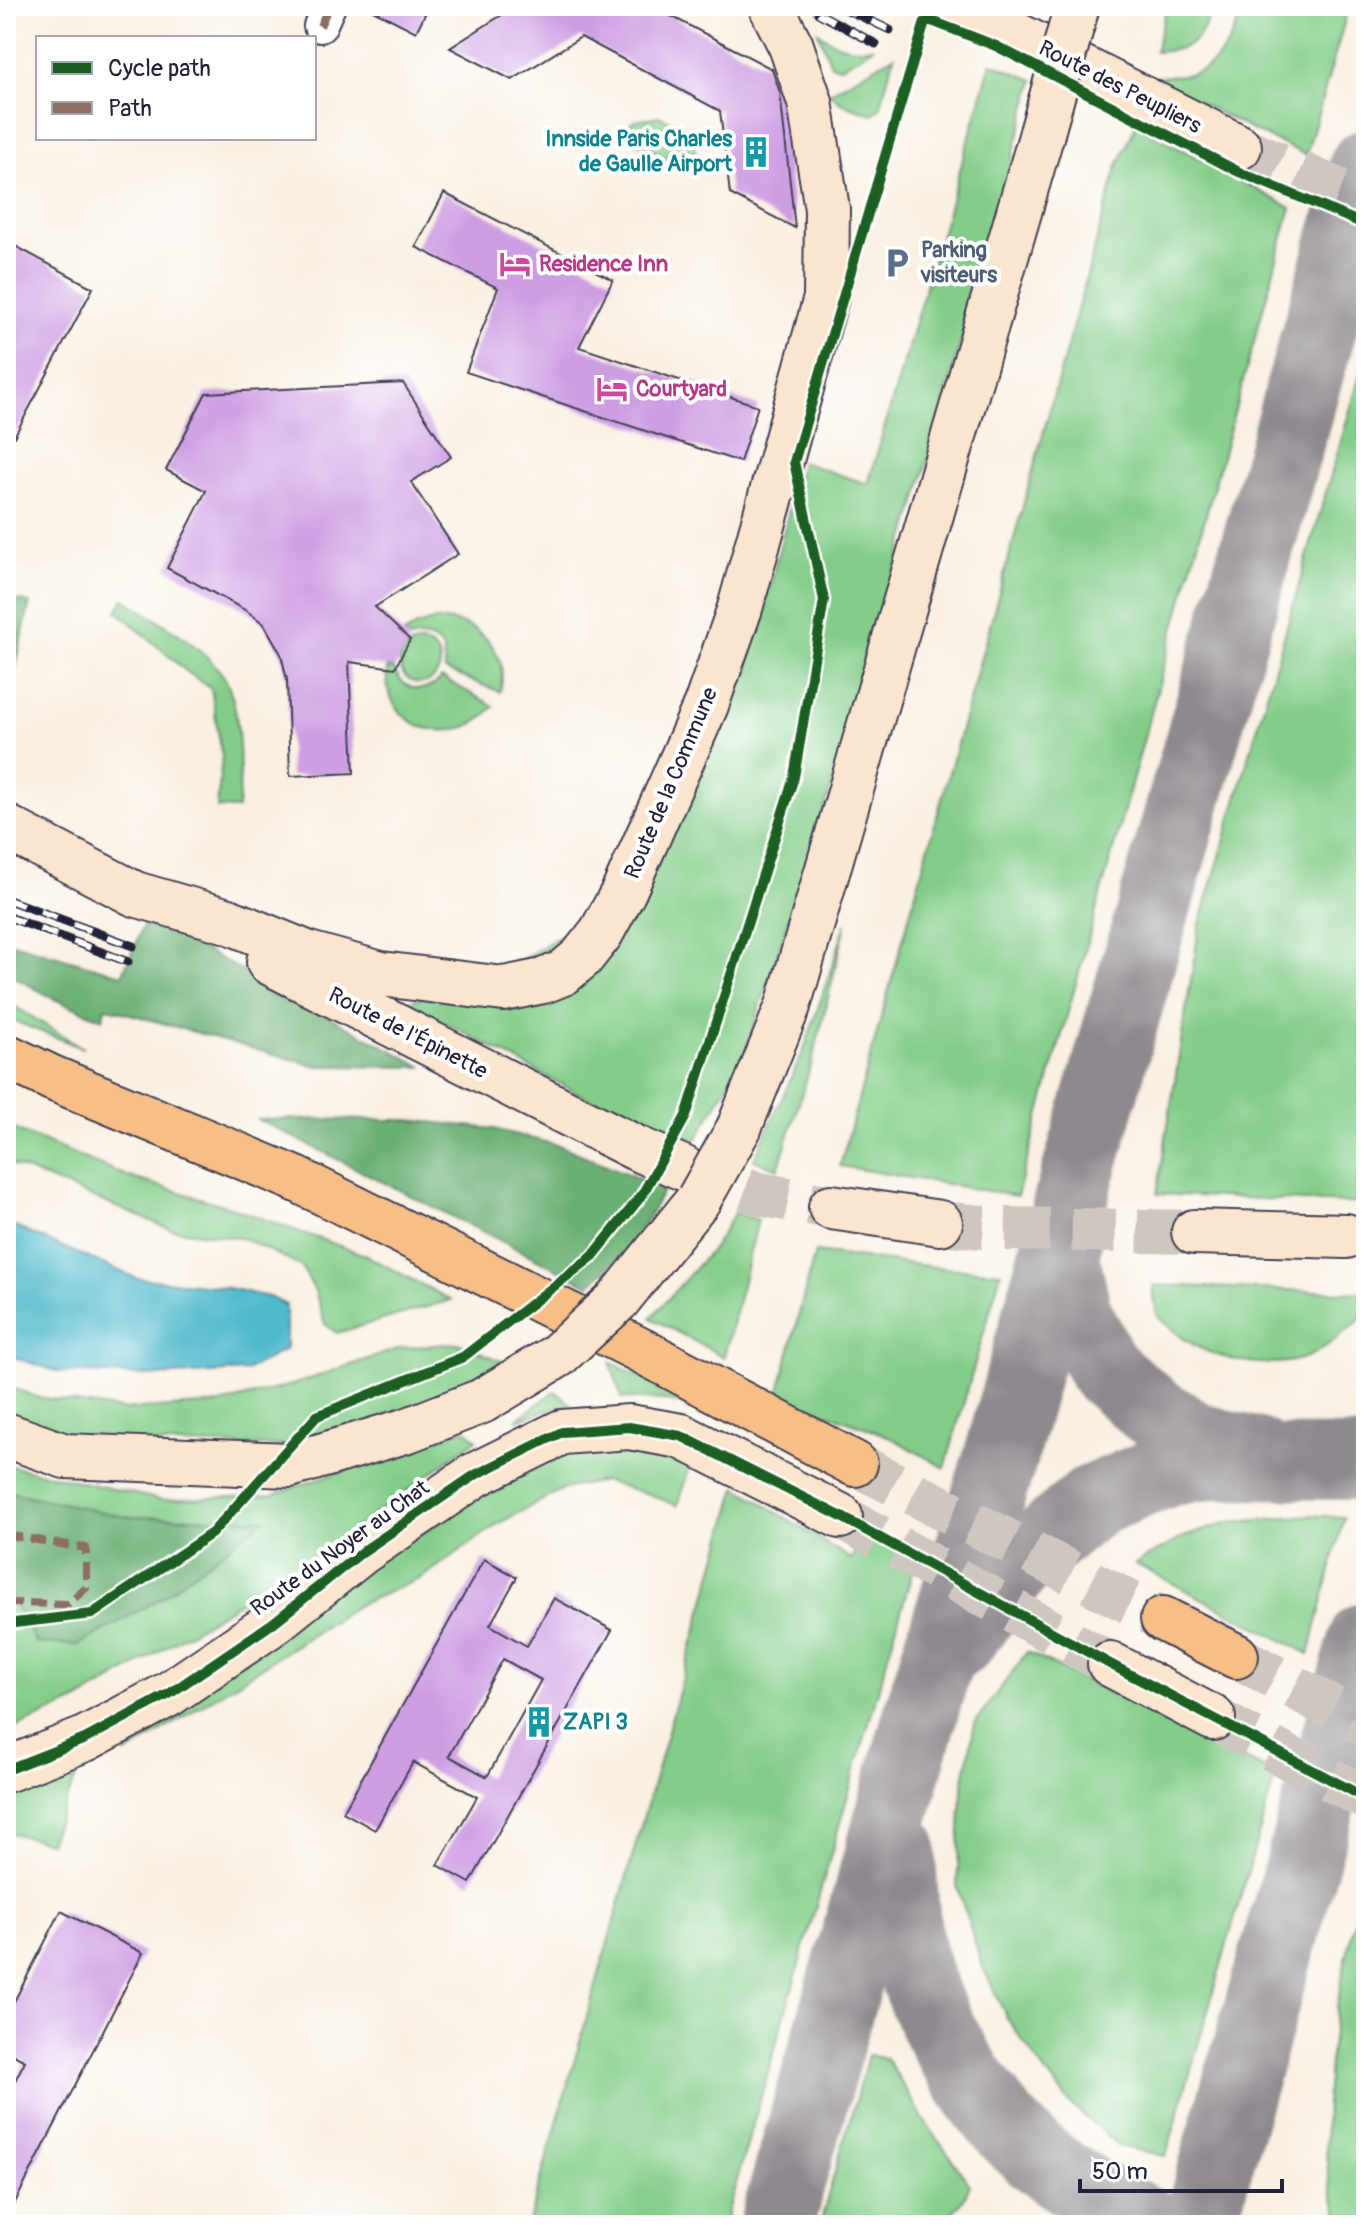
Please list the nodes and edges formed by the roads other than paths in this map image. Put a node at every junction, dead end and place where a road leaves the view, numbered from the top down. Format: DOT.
graph roads {
  1 [pos="771,6"];
  2 [pos="959,6"];
  3 [pos="1077,6"];
  4 [pos="1239,147"];
  5 [pos="6,827"];
  6 [pos="135,894"];
  7 [pos="6,1056"];
  8 [pos="691,1183"];
  9 [pos="831,1207"];
  10 [pos="940,1223"];
  11 [pos="1194,1232"];
  12 [pos="1346,1236"];
  13 [pos="6,1435"];
  14 [pos="855,1464"];
  15 [pos="840,1516"];
  16 [pos="362,1552"];
  17 [pos="1163,1619"];
  18 [pos="1236,1656"];
  19 [pos="1110,1664"];
  20 [pos="1213,1718"];
  21 [pos="6,1746"];
  22 [pos="6,1770"];
  1 -- 6 [label="main road, Route de la Commune"];
  2 -- 4 [label="main road, Route des Peupliers"];
  3 -- 8 [label="main road, bridge"];
  5 -- 6 [label="main road, Route de la Commune"];
  6 -- 8 [label="main road, Route de l'Épinette"];
  7 -- 14 [label="main road"];
  8 -- 13 [label="main road, bridge"];
  9 -- 10 [label="main road"];
  11 -- 12 [label="main road"];
  15 -- 16 [label="main road, Route du Noyer au Chat"];
  16 -- 21 [label="main road, Route du Noyer au Chat"];
  16 -- 22 [label="main road, Route du Noyer au Chat"];
  17 -- 18 [label="main road"];
  19 -- 20 [label="main road"];
}
